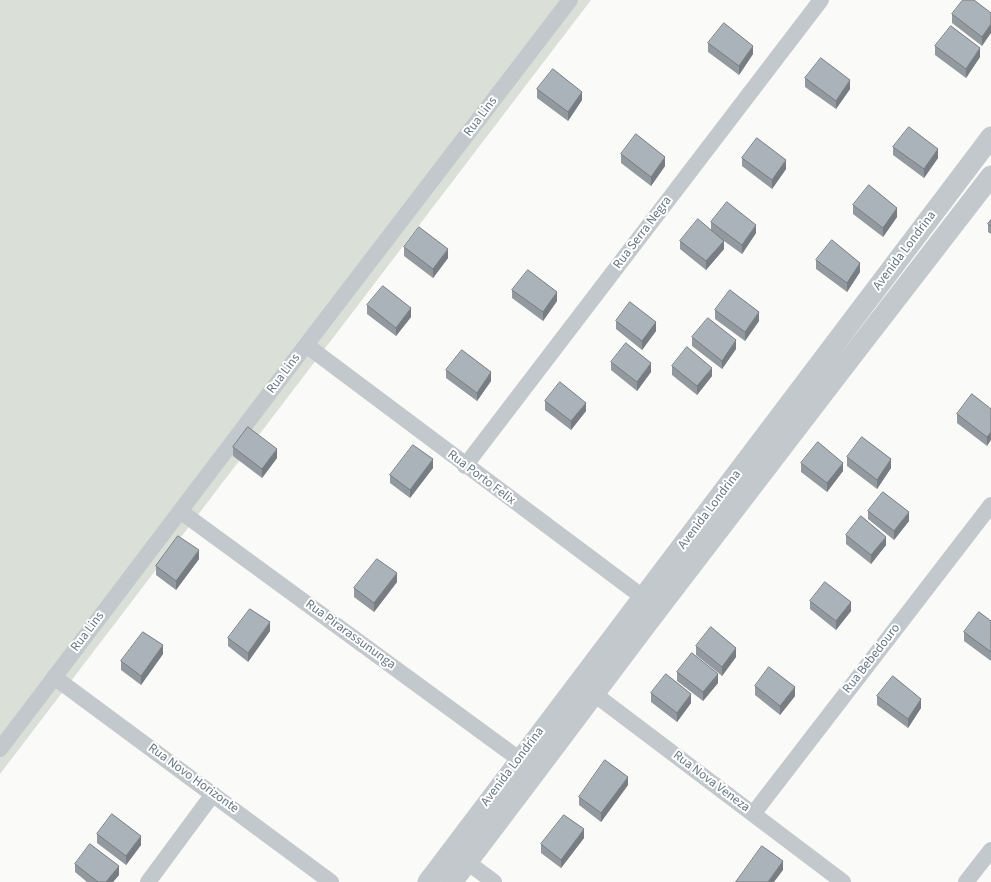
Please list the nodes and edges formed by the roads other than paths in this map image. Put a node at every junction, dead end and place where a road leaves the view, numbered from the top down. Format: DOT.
graph roads {
  1 [pos="570,0"];
  2 [pos="821,0"];
  3 [pos="991,137"];
  4 [pos="991,176"];
  5 [pos="306,345"];
  6 [pos="465,466"];
  7 [pos="991,505"];
  8 [pos="180,511"];
  9 [pos="651,603"];
  10 [pos="54,677"];
  11 [pos="587,688"];
  12 [pos="0,750"];
  13 [pos="519,759"];
  14 [pos="213,794"];
  15 [pos="753,814"];
  16 [pos="991,850"];
  17 [pos="459,857"];
  18 [pos="148,882"];
  19 [pos="332,882"];
  20 [pos="428,882"];
  21 [pos="452,882"];
  22 [pos="494,882"];
  23 [pos="843,882"];
  24 [pos="966,882"];
  1 -- 5 [label="street, Rua Lins"];
  2 -- 6 [label="street, Rua Serra Negra"];
  3 -- 9 [label="street, Avenida Londrina"];
  4 -- 9 [label="street, Avenida Londrina"];
  5 -- 6 [label="street, Rua Porto Felix"];
  5 -- 8 [label="street, Rua Lins"];
  6 -- 9 [label="street, Rua Porto Felix"];
  7 -- 15 [label="street, Rua Bebedouro"];
  8 -- 10 [label="street, Rua Lins"];
  8 -- 13 [label="street, Rua Pirarassununga"];
  9 -- 11 [label="street, Avenida Londrina"];
  10 -- 12 [label="street, Rua Lins"];
  10 -- 14 [label="street, Rua Novo Horizonte"];
  11 -- 13 [label="street, Avenida Londrina"];
  11 -- 15 [label="street, Rua Nova Veneza"];
  11 -- 17 [label="street, Avenida Londrina"];
  13 -- 17 [label="street, Avenida Londrina"];
  14 -- 18 [label="street"];
  14 -- 19 [label="street, Rua Novo Horizonte"];
  15 -- 23 [label="street, Rua Nova Veneza"];
  16 -- 24 [label="street"];
  17 -- 20 [label="street, Avenida Londrina"];
  17 -- 21 [label="street, Avenida Londrina"];
  17 -- 22 [label="street"];
}
